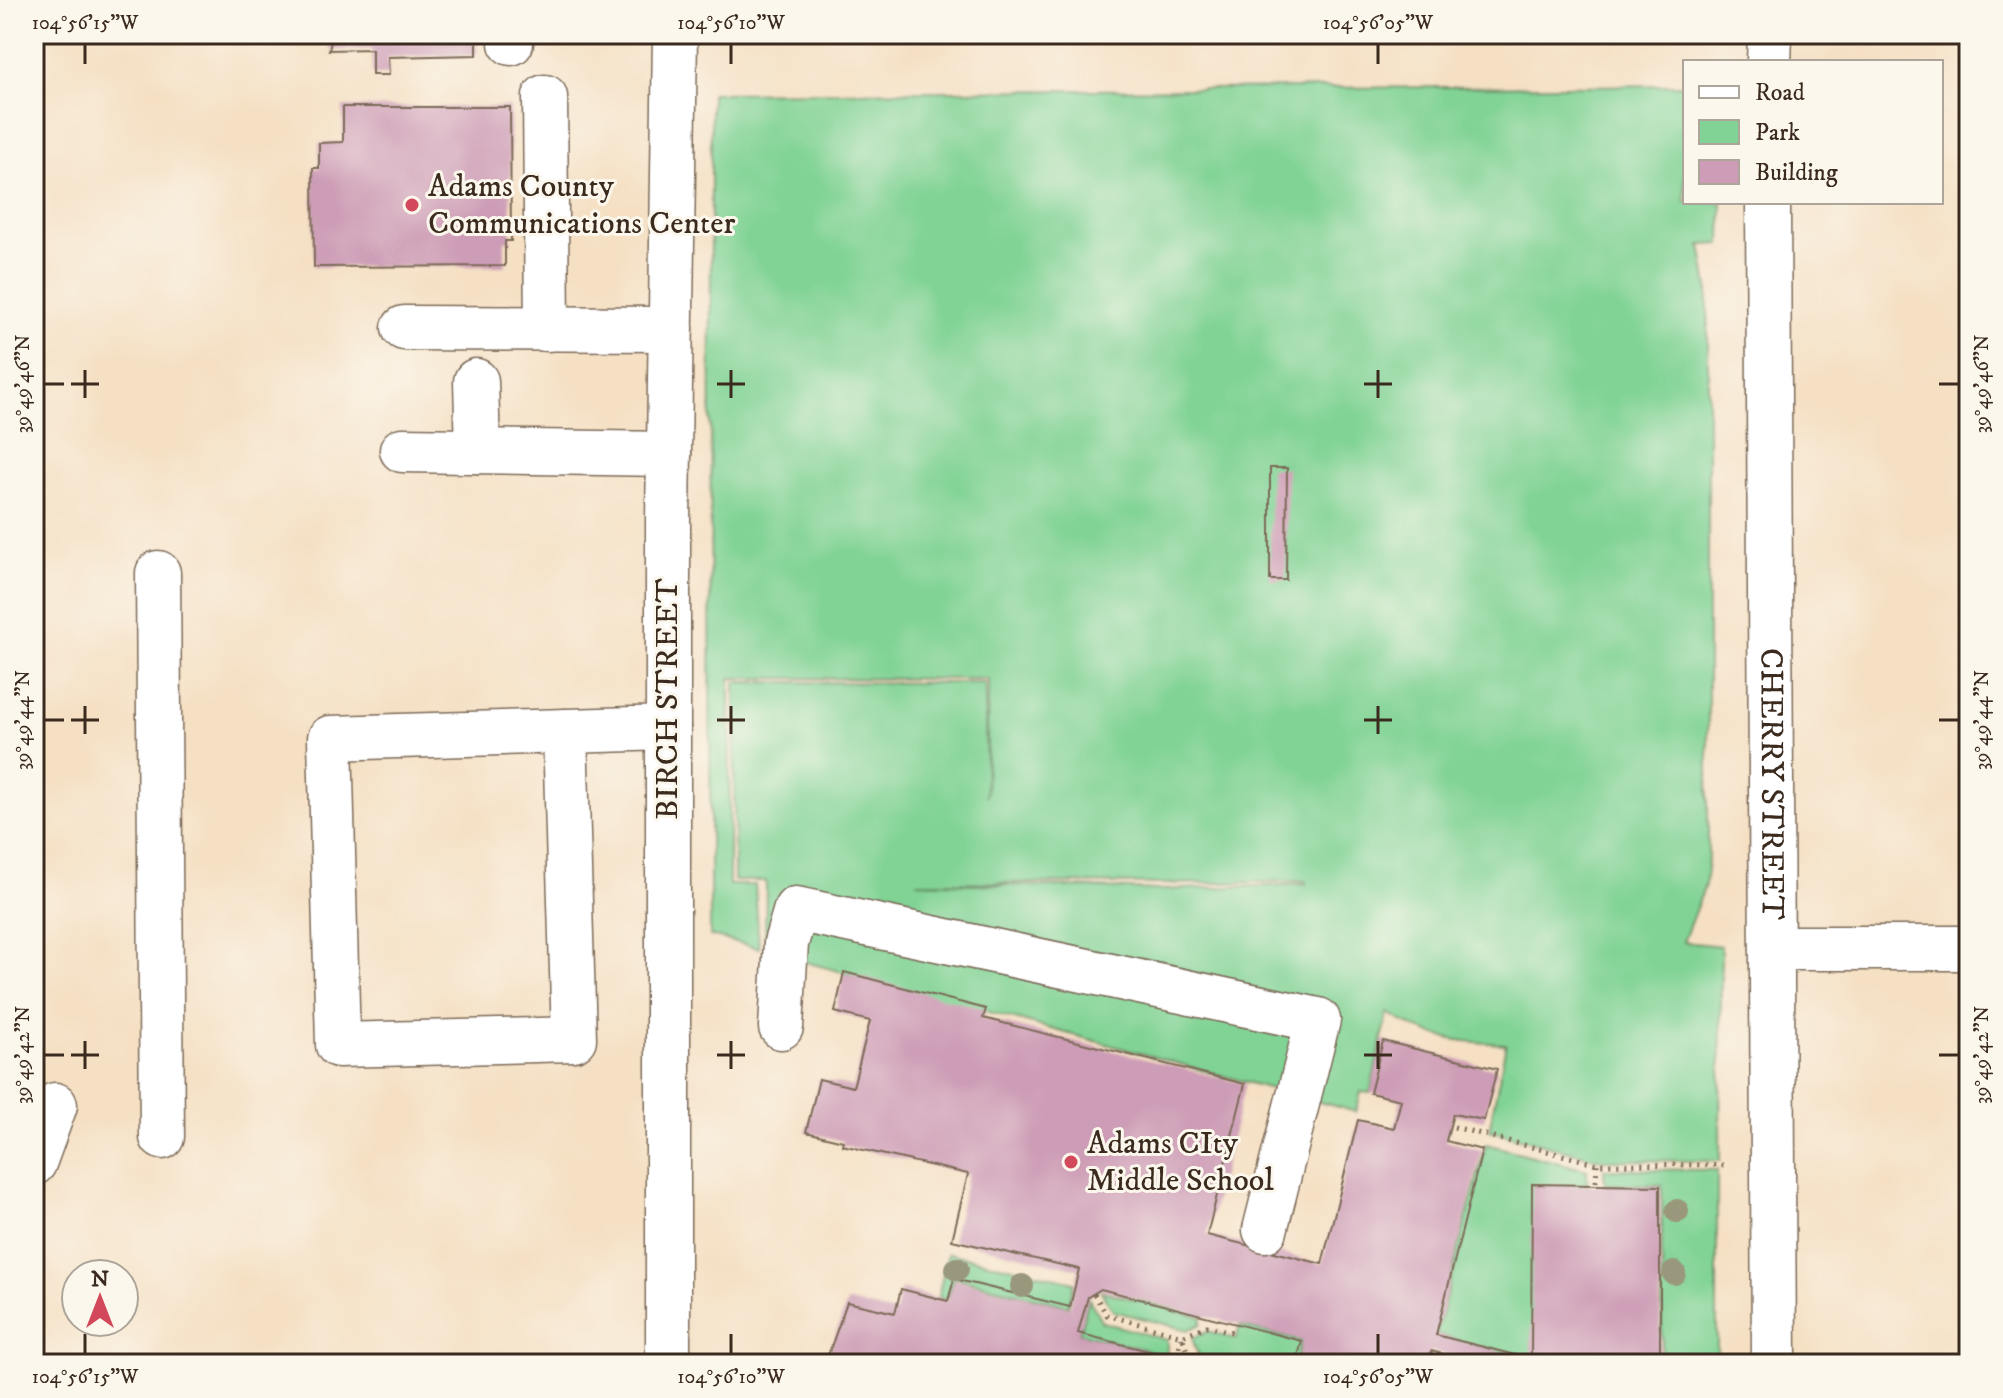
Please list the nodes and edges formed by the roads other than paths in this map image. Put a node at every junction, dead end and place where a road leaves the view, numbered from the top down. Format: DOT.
graph roads {
  1 [pos="675,34"];
  2 [pos="1770,34"];
  3 [pos="1769,60"];
  4 [pos="545,97"];
  5 [pos="1768,204"];
  6 [pos="404,328"];
  7 [pos="547,329"];
  8 [pos="671,329"];
  9 [pos="476,381"];
  10 [pos="402,450"];
  11 [pos="478,451"];
  12 [pos="669,454"];
  13 [pos="158,573"];
  14 [pos="668,728"];
  15 [pos="565,731"];
  16 [pos="1773,948"];
  17 [pos="1969,948"];
  18 [pos="781,1027"];
  19 [pos="55,1105"];
  20 [pos="162,1137"];
  21 [pos="34,1163"];
  22 [pos="1265,1230"];
  23 [pos="668,1364"];
  24 [pos="1774,1364"];
  1 -- 8 [label="street, BIRCH STREET"];
  2 -- 3 [label="street"];
  4 -- 7 [label="street"];
  5 -- 16 [label="street, CHERRY STREET"];
  6 -- 7 [label="street"];
  7 -- 8 [label="street"];
  8 -- 12 [label="street, BIRCH STREET"];
  9 -- 11 [label="street"];
  10 -- 11 [label="street"];
  11 -- 12 [label="street"];
  12 -- 14 [label="street, BIRCH STREET"];
  13 -- 20 [label="street"];
  14 -- 15 [label="street"];
  14 -- 23 [label="street, BIRCH STREET"];
  15 -- 15 [label="street"];
  16 -- 17 [label="street"];
  16 -- 24 [label="street, CHERRY STREET"];
  18 -- 22 [label="street"];
  19 -- 21 [label="street"];
}
